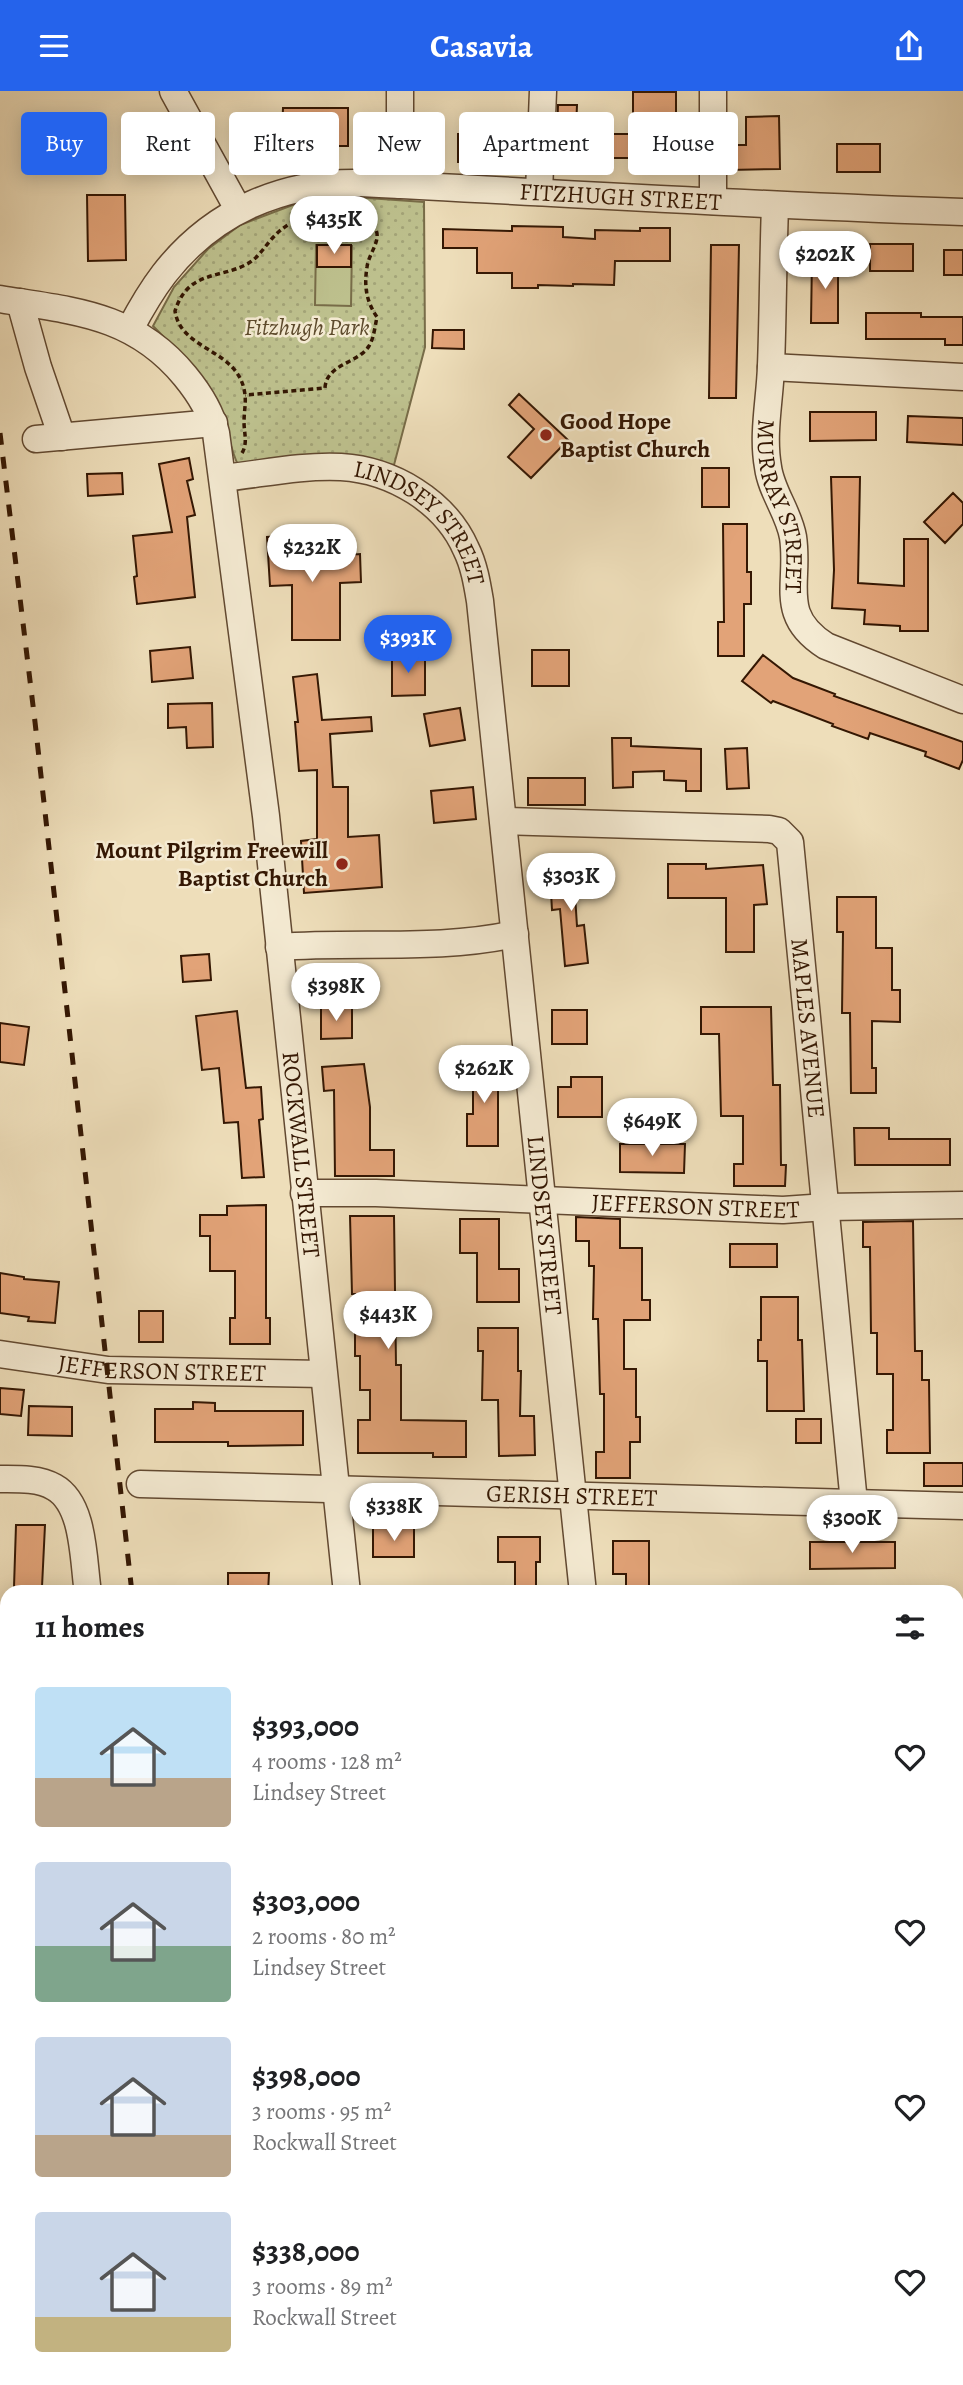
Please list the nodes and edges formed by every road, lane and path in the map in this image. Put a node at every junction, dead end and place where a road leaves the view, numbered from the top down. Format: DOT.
graph roads {
  1 [pos="173,91"];
  2 [pos="400,91"];
  3 [pos="542,91"];
  4 [pos="713,91"];
  5 [pos="400,185"];
  6 [pos="539,192"];
  7 [pos="713,201"];
  8 [pos="775,206"];
  9 [pos="238,209"];
  10 [pos="963,212"];
  11 [pos="10,300"];
  12 [pos="130,329"];
  13 [pos="771,367"];
  14 [pos="963,377"];
  15 [pos="245,395"];
  16 [pos="214,423"];
  17 [pos="223,478"];
  18 [pos="963,701"];
  19 [pos="504,821"];
  20 [pos="515,935"];
  21 [pos="279,947"];
  22 [pos="304,1193"];
  23 [pos="543,1199"];
  24 [pos="963,1205"];
  25 [pos="826,1207"];
  26 [pos="0,1355"];
  27 [pos="323,1374"];
  28 [pos="0,1479"];
  29 [pos="140,1484"];
  30 [pos="335,1489"];
  31 [pos="574,1496"];
  32 [pos="854,1503"];
  33 [pos="963,1506"];
  34 [pos="87,1585"];
  35 [pos="346,1585"];
  36 [pos="582,1585"];
  1 -- 9 [label="street"];
  2 -- 5 [label="street"];
  3 -- 6 [label="street"];
  4 -- 7 [label="street"];
  5 -- 6 [label="street, FITZHUGH STREET"];
  5 -- 9 [label="street, FITZHUGH STREET"];
  6 -- 7 [label="street, FITZHUGH STREET"];
  7 -- 8 [label="street, FITZHUGH STREET"];
  8 -- 10 [label="street, FITZHUGH STREET"];
  8 -- 13 [label="street, MURRAY STREET"];
  9 -- 12 [label="street, FITZHUGH STREET"];
  11 -- 12 [label="street, ROCKWALL STREET"];
  11 -- 16 [label="street"];
  12 -- 16 [label="street, ROCKWALL STREET"];
  13 -- 14 [label="street"];
  13 -- 18 [label="street, MURRAY STREET"];
  15 -- 15 [label="path"];
  16 -- 17 [label="street, ROCKWALL STREET"];
  17 -- 19 [label="street, LINDSEY STREET"];
  17 -- 21 [label="street, ROCKWALL STREET"];
  19 -- 20 [label="street, LINDSEY STREET"];
  19 -- 25 [label="street, MAPLES AVENUE"];
  20 -- 21 [label="street"];
  20 -- 23 [label="street, LINDSEY STREET"];
  21 -- 22 [label="street, ROCKWALL STREET"];
  22 -- 23 [label="street, JEFFERSON STREET"];
  22 -- 27 [label="street, ROCKWALL STREET"];
  23 -- 25 [label="street, JEFFERSON STREET"];
  23 -- 31 [label="street, LINDSEY STREET"];
  24 -- 25 [label="street, JEFFERSON STREET"];
  25 -- 32 [label="street, MAPLES AVENUE"];
  26 -- 27 [label="street, JEFFERSON STREET"];
  27 -- 30 [label="street, ROCKWALL STREET"];
  28 -- 34 [label="street"];
  29 -- 30 [label="street, GERISH STREET"];
  30 -- 31 [label="street, GERISH STREET"];
  30 -- 35 [label="street, ROCKWALL STREET"];
  31 -- 32 [label="street, GERISH STREET"];
  31 -- 36 [label="street, LINDSEY STREET"];
  32 -- 33 [label="street, GERISH STREET"];
}
